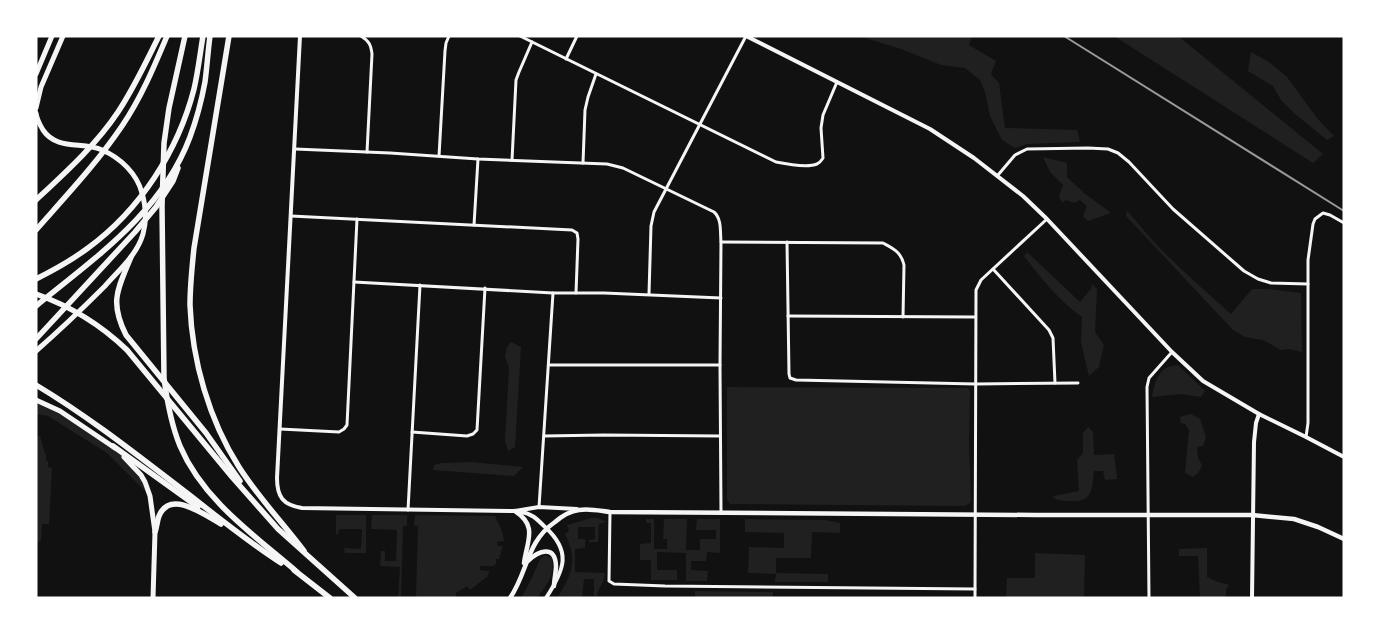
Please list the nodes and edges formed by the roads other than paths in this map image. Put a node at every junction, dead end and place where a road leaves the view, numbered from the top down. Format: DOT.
graph roads {
  1 [pos="52,36"];
  2 [pos="63,36"];
  3 [pos="158,36"];
  4 [pos="167,36"];
  5 [pos="185,36"];
  6 [pos="203,36"];
  7 [pos="210,36"];
  8 [pos="228,36"];
  9 [pos="300,36"];
  10 [pos="361,36"];
  11 [pos="449,36"];
  12 [pos="520,36"];
  13 [pos="577,36"];
  14 [pos="746,36"];
  15 [pos="532,42"];
  16 [pos="566,59"];
  17 [pos="36,74"];
  18 [pos="596,74"];
  19 [pos="837,82"];
  20 [pos="36,108"];
  21 [pos="36,113"];
  22 [pos="700,124"];
  23 [pos="294,149"];
  24 [pos="367,152"];
  25 [pos="439,156"];
  26 [pos="478,159"];
  27 [pos="180,160"];
  28 [pos="512,160"];
  29 [pos="583,163"];
  30 [pos="998,175"];
  31 [pos="666,189"];
  32 [pos="36,200"];
  33 [pos="291,216"];
  34 [pos="357,219"];
  35 [pos="1047,219"];
  36 [pos="1344,224"];
  37 [pos="474,225"];
  38 [pos="36,230"];
  39 [pos="721,242"];
  40 [pos="787,242"];
  41 [pos="132,257"];
  42 [pos="993,269"];
  43 [pos="36,279"];
  44 [pos="354,282"];
  45 [pos="1308,284"];
  46 [pos="420,285"];
  47 [pos="486,288"];
  48 [pos="553,293"];
  49 [pos="576,293"];
  50 [pos="36,294"];
  51 [pos="649,294"];
  52 [pos="721,298"];
  53 [pos="36,306"];
  54 [pos="788,316"];
  55 [pos="903,317"];
  56 [pos="975,317"];
  57 [pos="36,339"];
  58 [pos="36,351"];
  59 [pos="1172,352"];
  60 [pos="549,365"];
  61 [pos="720,365"];
  62 [pos="1055,383"];
  63 [pos="1078,383"];
  64 [pos="976,384"];
  65 [pos="36,385"];
  66 [pos="36,400"];
  67 [pos="1259,414"];
  68 [pos="280,429"];
  69 [pos="412,432"];
  70 [pos="544,436"];
  71 [pos="720,436"];
  72 [pos="1306,437"];
  73 [pos="114,446"];
  74 [pos="1344,457"];
  75 [pos="256,503"];
  76 [pos="539,507"];
  77 [pos="408,510"];
  78 [pos="580,510"];
  79 [pos="515,511"];
  80 [pos="610,512"];
  81 [pos="721,512"];
  82 [pos="976,514"];
  83 [pos="1252,515"];
  84 [pos="1148,516"];
  85 [pos="221,524"];
  86 [pos="547,528"];
  87 [pos="156,532"];
  88 [pos="1344,538"];
  89 [pos="256,547"];
  90 [pos="304,551"];
  91 [pos="522,571"];
  92 [pos="297,572"];
  93 [pos="554,586"];
  94 [pos="976,588"];
  95 [pos="153,598"];
  96 [pos="330,598"];
  97 [pos="355,598"];
  98 [pos="510,598"];
  99 [pos="546,598"];
  100 [pos="976,598"];
  101 [pos="1148,598"];
  102 [pos="1252,598"];
  1 -- 17 [label="highway"];
  2 -- 20 [label="highway"];
  3 -- 32 [label="highway"];
  4 -- 38 [label="highway"];
  5 -- 92 [label="highway"];
  6 -- 43 [label="highway"];
  7 -- 27 [label="highway"];
  8 -- 90 [label="highway"];
  9 -- 23 [label="street"];
  10 -- 24 [label="street"];
  11 -- 25 [label="street"];
  12 -- 15 [label="street"];
  13 -- 16 [label="street"];
  14 -- 19 [label="street"];
  14 -- 22 [label="street"];
  15 -- 16 [label="street"];
  15 -- 28 [label="street"];
  16 -- 18 [label="street"];
  18 -- 22 [label="street"];
  18 -- 29 [label="street"];
  19 -- 22 [label="street"];
  19 -- 30 [label="street"];
  21 -- 41 [label="highway"];
  22 -- 31 [label="street"];
  23 -- 24 [label="street"];
  23 -- 33 [label="street"];
  24 -- 25 [label="street"];
  25 -- 26 [label="street"];
  26 -- 28 [label="street"];
  26 -- 37 [label="street"];
  27 -- 53 [label="highway"];
  27 -- 57 [label="highway"];
  28 -- 29 [label="street"];
  29 -- 31 [label="street"];
  30 -- 35 [label="street"];
  30 -- 45 [label="street"];
  31 -- 39 [label="street"];
  31 -- 51 [label="street"];
  33 -- 34 [label="street"];
  33 -- 68 [label="street"];
  34 -- 37 [label="street"];
  34 -- 44 [label="street"];
  35 -- 42 [label="street"];
  35 -- 59 [label="street"];
  36 -- 45 [label="street"];
  37 -- 49 [label="street"];
  39 -- 40 [label="street"];
  39 -- 52 [label="street"];
  40 -- 54 [label="street"];
  40 -- 55 [label="street"];
  41 -- 58 [label="highway"];
  41 -- 75 [label="highway"];
  42 -- 56 [label="street"];
  42 -- 62 [label="street"];
  44 -- 46 [label="street"];
  44 -- 68 [label="street"];
  45 -- 72 [label="street"];
  46 -- 47 [label="street"];
  46 -- 69 [label="street"];
  47 -- 48 [label="street"];
  47 -- 69 [label="street"];
  48 -- 49 [label="street"];
  48 -- 60 [label="street"];
  49 -- 51 [label="street"];
  50 -- 75 [label="highway"];
  51 -- 52 [label="street"];
  52 -- 61 [label="street"];
  54 -- 55 [label="street"];
  54 -- 64 [label="street"];
  55 -- 56 [label="street"];
  56 -- 64 [label="street"];
  59 -- 67 [label="street"];
  59 -- 84 [label="street"];
  60 -- 61 [label="street"];
  60 -- 70 [label="street"];
  61 -- 71 [label="street"];
  62 -- 63 [label="street"];
  62 -- 64 [label="street"];
  64 -- 82 [label="street"];
  65 -- 89 [label="highway"];
  66 -- 73 [label="highway"];
  67 -- 72 [label="street"];
  67 -- 83 [label="street"];
  68 -- 77 [label="street"];
  69 -- 77 [label="street"];
  70 -- 71 [label="street"];
  70 -- 76 [label="street"];
  71 -- 81 [label="street"];
  72 -- 74 [label="street"];
  73 -- 85 [label="highway"];
  73 -- 87 [label="highway"];
  75 -- 90 [label="highway"];
  76 -- 78 [label="street"];
  76 -- 79 [label="street"];
  77 -- 79 [label="street"];
  78 -- 80 [label="main road"];
  78 -- 86 [label="main road"];
  79 -- 86 [label="street"];
  79 -- 91 [label="main road"];
  80 -- 81 [label="main road"];
  80 -- 94 [label="street"];
  81 -- 82 [label="main road"];
  82 -- 84 [label="main road"];
  82 -- 94 [label="street"];
  83 -- 84 [label="main road"];
  83 -- 88 [label="main road"];
  83 -- 102 [label="street"];
  84 -- 101 [label="street"];
  85 -- 87 [label="highway"];
  85 -- 89 [label="highway"];
  86 -- 91 [label="main road"];
  86 -- 93 [label="street"];
  87 -- 95 [label="highway"];
  89 -- 92 [label="highway"];
  90 -- 97 [label="highway"];
  91 -- 93 [label="main road"];
  91 -- 98 [label="main road"];
  92 -- 96 [label="highway"];
  93 -- 99 [label="street"];
  94 -- 100 [label="street"];
}
